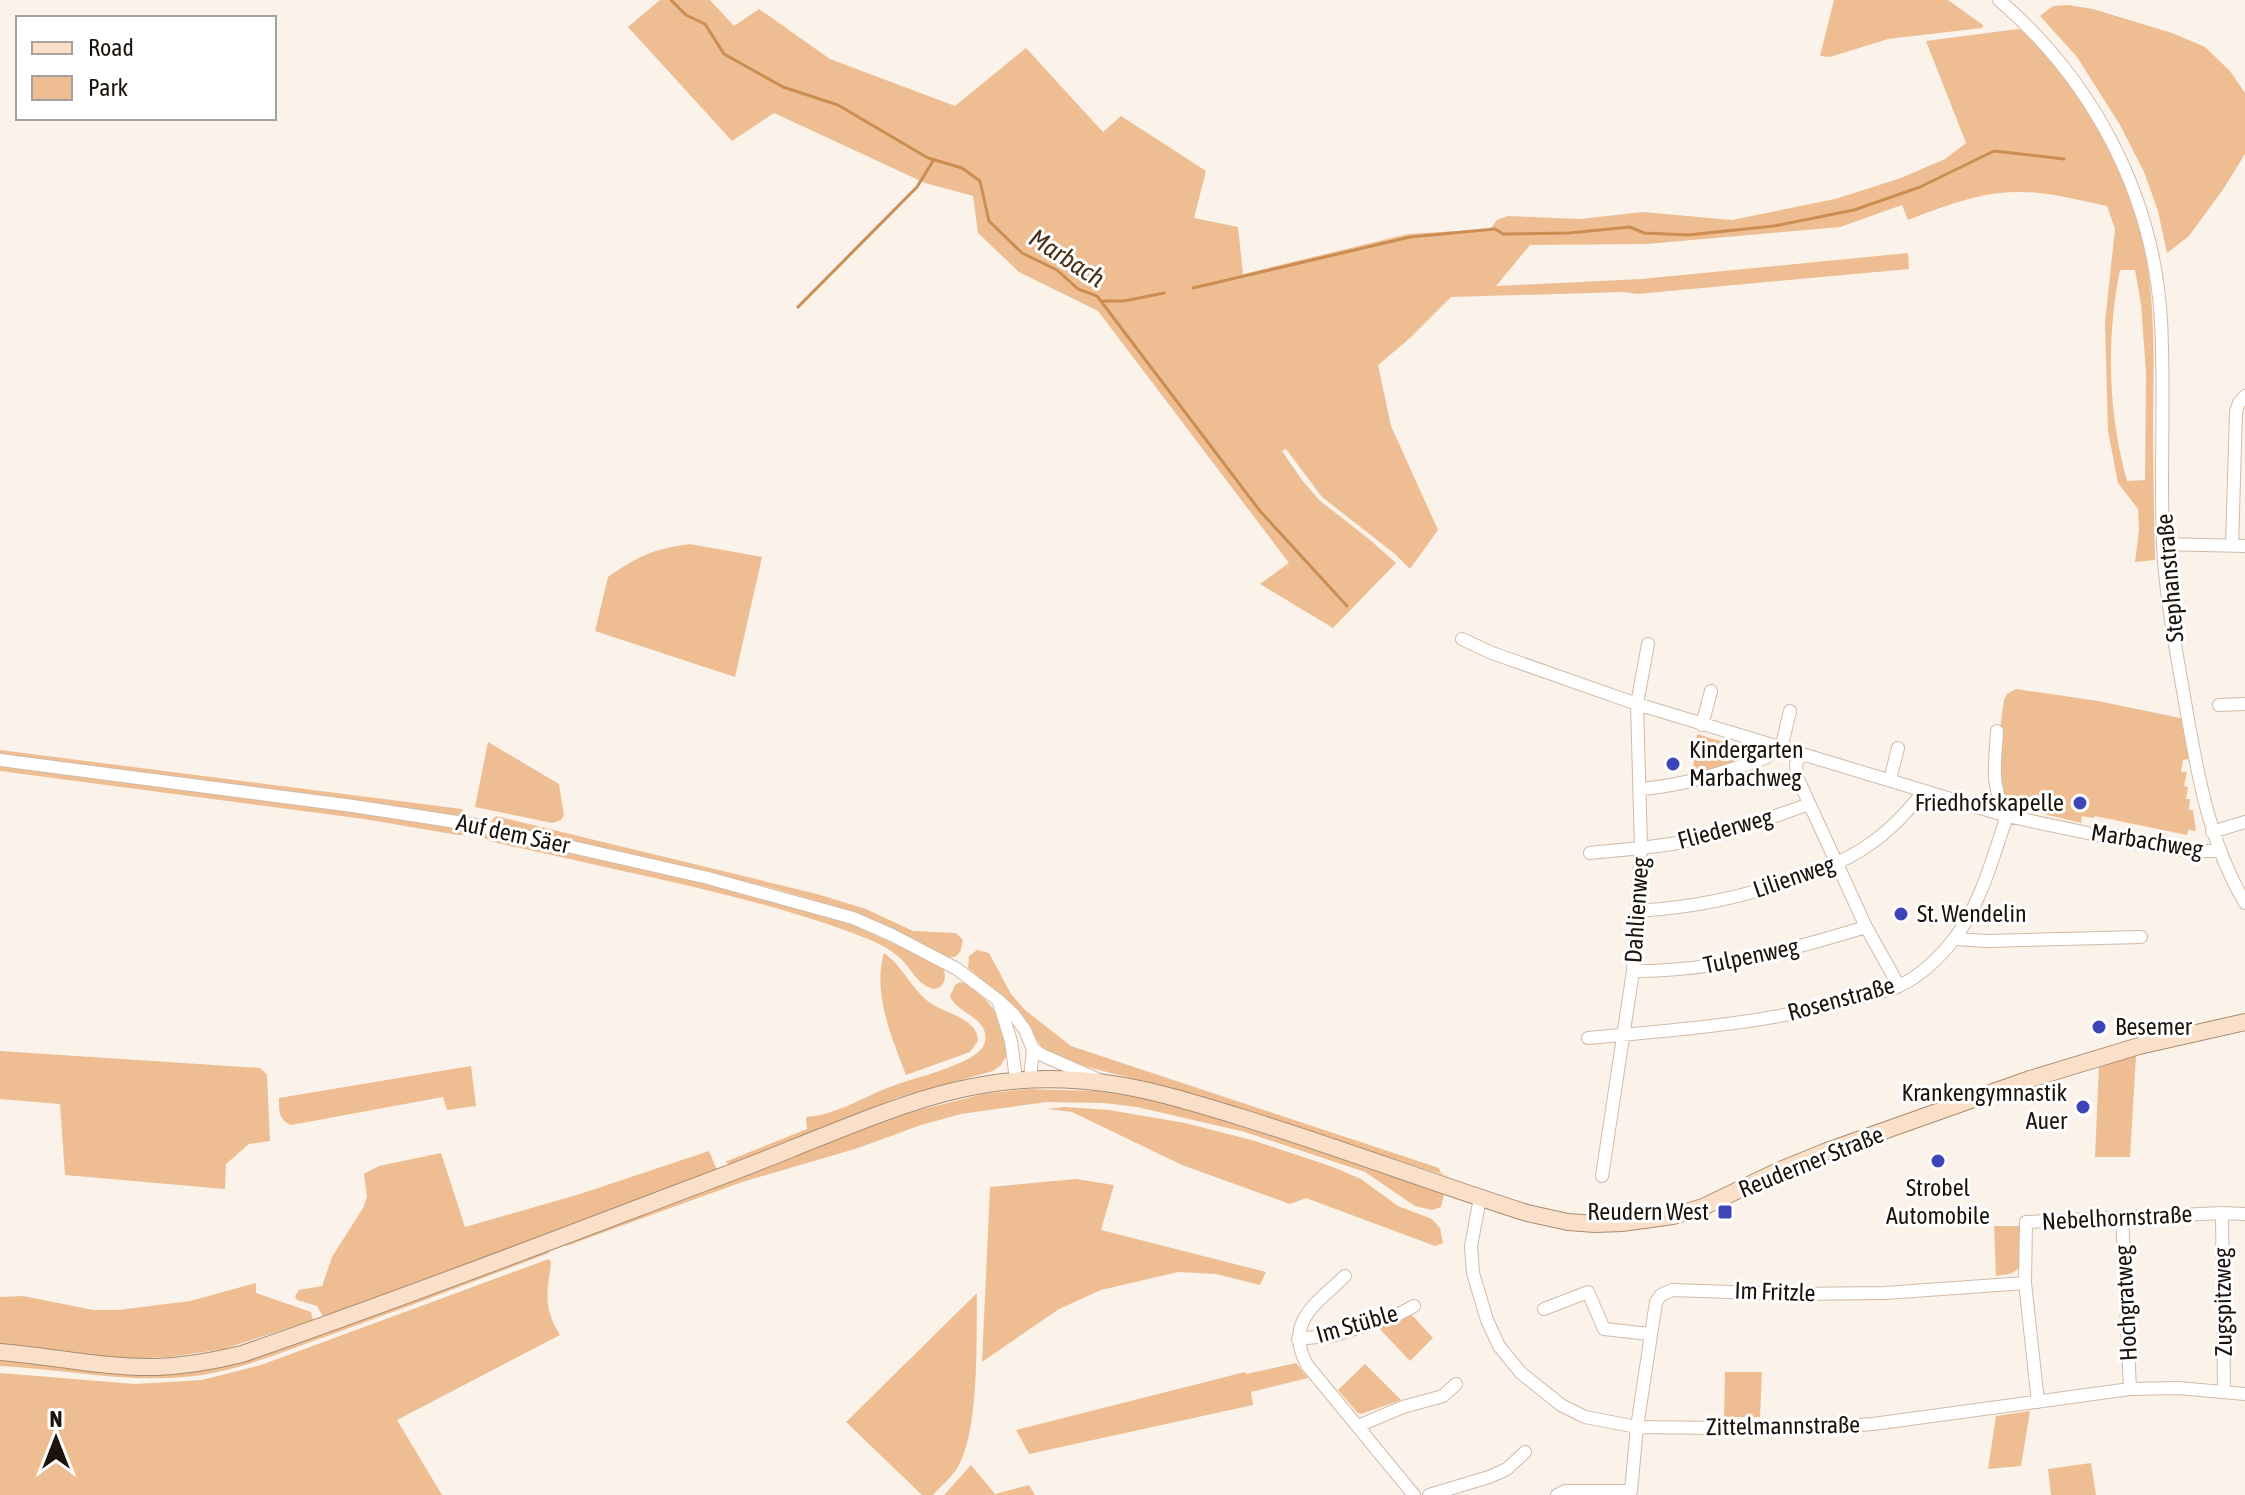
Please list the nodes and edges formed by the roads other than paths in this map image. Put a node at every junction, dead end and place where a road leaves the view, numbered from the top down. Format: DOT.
graph roads {
  1 [pos="1999,0"];
  2 [pos="2245,396"];
  3 [pos="2163,544"];
  4 [pos="2238,546"];
  5 [pos="1462,639"];
  6 [pos="1648,644"];
  7 [pos="1711,691"];
  8 [pos="1637,704"];
  9 [pos="2245,704"];
  10 [pos="2219,705"];
  11 [pos="1790,711"];
  12 [pos="1702,725"];
  13 [pos="1997,731"];
  14 [pos="1776,748"];
  15 [pos="1898,748"];
  16 [pos="1801,755"];
  17 [pos="0,760"];
  18 [pos="1890,780"];
  19 [pos="1640,789"];
  20 [pos="1924,791"];
  21 [pos="1809,804"];
  22 [pos="2007,816"];
  23 [pos="2245,822"];
  24 [pos="2212,832"];
  25 [pos="1641,847"];
  26 [pos="2219,851"];
  27 [pos="1590,853"];
  28 [pos="1836,865"];
  29 [pos="2245,903"];
  30 [pos="1638,911"];
  31 [pos="1866,927"];
  32 [pos="2141,937"];
  33 [pos="1954,939"];
  34 [pos="1633,971"];
  35 [pos="1899,986"];
  36 [pos="998,1000"];
  37 [pos="2245,1022"];
  38 [pos="1624,1035"];
  39 [pos="1588,1038"];
  40 [pos="1033,1049"];
  41 [pos="1023,1079"];
  42 [pos="1105,1083"];
  43 [pos="1602,1176"];
  44 [pos="1480,1198"];
  45 [pos="2222,1213"];
  46 [pos="2245,1214"];
  47 [pos="2122,1217"];
  48 [pos="1345,1276"];
  49 [pos="2025,1283"];
  50 [pos="1414,1306"];
  51 [pos="1544,1309"];
  52 [pos="1650,1334"];
  53 [pos="1298,1339"];
  54 [pos="0,1352"];
  55 [pos="1456,1384"];
  56 [pos="2130,1389"];
  57 [pos="2224,1391"];
  58 [pos="2245,1394"];
  59 [pos="2038,1402"];
  60 [pos="1358,1426"];
  61 [pos="1637,1427"];
  62 [pos="1525,1452"];
  63 [pos="1414,1495"];
  64 [pos="1429,1495"];
  65 [pos="1557,1495"];
  1 -- 3 [label="street, Stephanstraße"];
  2 -- 4 [label="street"];
  3 -- 4 [label="street"];
  3 -- 24 [label="street, Stephanstraße"];
  5 -- 8 [label="street, Marbachweg"];
  6 -- 8 [label="street, Dahlienweg"];
  7 -- 12 [label="street"];
  8 -- 12 [label="street, Marbachweg"];
  8 -- 19 [label="street, Dahlienweg"];
  9 -- 10 [label="street"];
  11 -- 14 [label="street"];
  12 -- 14 [label="street, Marbachweg"];
  13 -- 22 [label="street"];
  14 -- 16 [label="street, Marbachweg"];
  14 -- 19 [label="street"];
  15 -- 18 [label="street"];
  16 -- 18 [label="street, Marbachweg"];
  16 -- 21 [label="street"];
  17 -- 36 [label="street, Auf dem Säer"];
  18 -- 20 [label="street, Marbachweg"];
  19 -- 25 [label="street, Dahlienweg"];
  20 -- 22 [label="street, Marbachweg"];
  20 -- 28 [label="street, Lilienweg"];
  21 -- 25 [label="street, Fliederweg"];
  21 -- 28 [label="street"];
  22 -- 26 [label="street, Marbachweg"];
  22 -- 33 [label="street, Rosenstraße"];
  23 -- 24 [label="street"];
  24 -- 26 [label="street, Stephanstraße"];
  25 -- 27 [label="street, Fliederweg"];
  25 -- 30 [label="street, Dahlienweg"];
  26 -- 29 [label="street, Stephanstraße"];
  28 -- 30 [label="street, Lilienweg"];
  28 -- 31 [label="street"];
  30 -- 34 [label="street, Dahlienweg"];
  31 -- 34 [label="street, Tulpenweg"];
  31 -- 35 [label="street"];
  32 -- 33 [label="street"];
  33 -- 35 [label="street, Rosenstraße"];
  34 -- 38 [label="street, Dahlienweg"];
  35 -- 38 [label="street, Rosenstraße"];
  36 -- 40 [label="street, Auf dem Säer"];
  36 -- 41 [label="street"];
  37 -- 44 [label="main road, Reuderner Straße"];
  38 -- 39 [label="street, Rosenstraße"];
  38 -- 43 [label="street, Dahlienweg"];
  40 -- 41 [label="street"];
  40 -- 42 [label="street"];
  41 -- 42 [label="main road, Reuderner Straße"];
  41 -- 54 [label="main road, Reuderner Straße"];
  42 -- 44 [label="main road, Reuderner Straße"];
  44 -- 61 [label="street, Zittelmannstraße"];
  45 -- 46 [label="street, Nebelhornstraße"];
  45 -- 47 [label="street, Nebelhornstraße"];
  45 -- 57 [label="street, Zugspitzweg"];
  47 -- 49 [label="street, Nebelhornstraße"];
  47 -- 56 [label="street, Hochgratweg"];
  48 -- 53 [label="street, Im Stüble"];
  49 -- 52 [label="street, Im Fritzle"];
  49 -- 59 [label="street, Nebelhornstraße"];
  50 -- 53 [label="street, Im Stüble"];
  51 -- 52 [label="street"];
  52 -- 61 [label="street, Im Fritzle"];
  53 -- 60 [label="street, Im Stüble"];
  55 -- 60 [label="street"];
  56 -- 57 [label="street, Zittelmannstraße"];
  56 -- 59 [label="street, Zittelmannstraße"];
  57 -- 58 [label="street, Zittelmannstraße"];
  59 -- 61 [label="street, Zittelmannstraße"];
  60 -- 63 [label="street, Im Stüble"];
  61 -- 65 [label="street"];
  62 -- 64 [label="street"];
}
